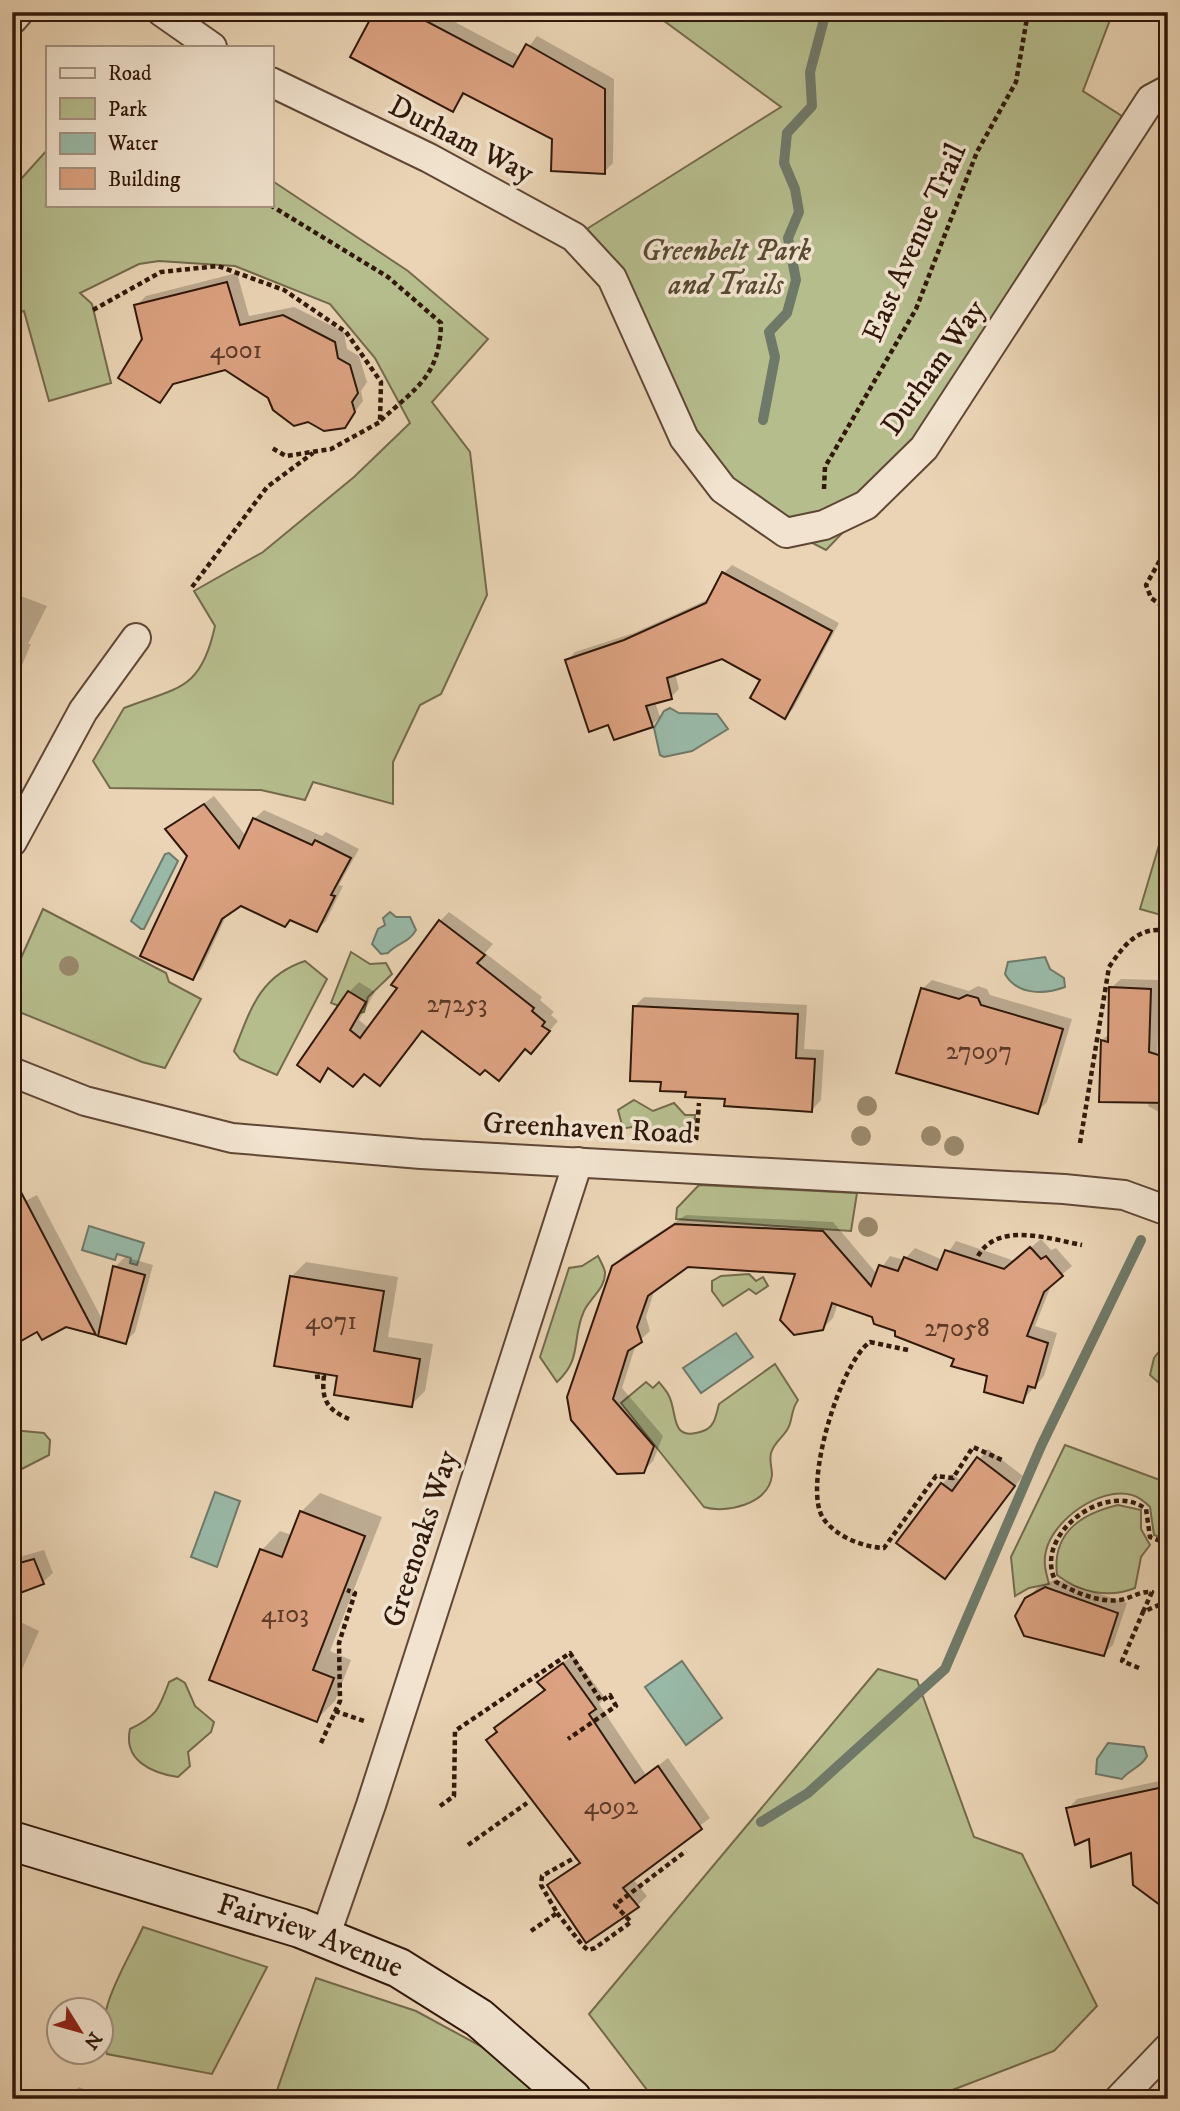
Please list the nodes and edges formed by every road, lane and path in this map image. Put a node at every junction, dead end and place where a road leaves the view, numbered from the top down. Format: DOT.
graph roads {
  1 [pos="19,12"];
  2 [pos="162,12"];
  3 [pos="1028,12"];
  4 [pos="12,20"];
  5 [pos="211,46"];
  6 [pos="273,83"];
  7 [pos="1168,90"];
  8 [pos="272,206"];
  9 [pos="93,310"];
  10 [pos="380,422"];
  11 [pos="272,448"];
  12 [pos="313,452"];
  13 [pos="824,525"];
  14 [pos="1168,546"];
  15 [pos="192,587"];
  16 [pos="1168,610"];
  17 [pos="136,638"];
  18 [pos="12,842"];
  19 [pos="1168,931"];
  20 [pos="12,1072"];
  21 [pos="1080,1143"];
  22 [pos="578,1162"];
  23 [pos="1168,1212"];
  24 [pos="1082,1245"];
  25 [pos="978,1256"];
  26 [pos="908,1350"];
  27 [pos="315,1377"];
  28 [pos="348,1419"];
  29 [pos="1002,1460"];
  30 [pos="1168,1544"];
  31 [pos="347,1590"];
  32 [pos="1168,1601"];
  33 [pos="1143,1612"];
  34 [pos="1139,1668"];
  35 [pos="335,1711"];
  36 [pos="373,1724"];
  37 [pos="568,1739"];
  38 [pos="321,1744"];
  39 [pos="527,1803"];
  40 [pos="440,1806"];
  41 [pos="12,1841"];
  42 [pos="468,1845"];
  43 [pos="686,1851"];
  44 [pos="576,1857"];
  45 [pos="557,1913"];
  46 [pos="531,1931"];
  47 [pos="325,1937"];
  48 [pos="1168,2048"];
  49 [pos="572,2099"];
  50 [pos="1119,2099"];
  1 -- 4 [label="street"];
  2 -- 5 [label="street"];
  3 -- 13 [label="path, East Avenue Trail"];
  6 -- 13 [label="street, Durham Way"];
  7 -- 13 [label="street, Durham Way"];
  8 -- 10 [label="path"];
  9 -- 10 [label="path"];
  10 -- 12 [label="path"];
  11 -- 12 [label="path"];
  12 -- 15 [label="path"];
  14 -- 16 [label="path"];
  17 -- 18 [label="street"];
  19 -- 21 [label="path"];
  20 -- 22 [label="street, Greenhaven Road"];
  22 -- 23 [label="street, Greenhaven Road"];
  22 -- 47 [label="street, Greenoaks Way"];
  24 -- 25 [label="path"];
  26 -- 29 [label="path"];
  27 -- 28 [label="path"];
  30 -- 33 [label="path"];
  31 -- 35 [label="path"];
  32 -- 33 [label="path"];
  33 -- 34 [label="path"];
  35 -- 36 [label="path"];
  35 -- 38 [label="path"];
  37 -- 40 [label="path"];
  39 -- 42 [label="path"];
  41 -- 47 [label="main road, Fairview Avenue"];
  43 -- 45 [label="path"];
  44 -- 45 [label="path"];
  45 -- 46 [label="path"];
  47 -- 49 [label="main road, Fairview Avenue"];
  48 -- 50 [label="street"];
}
